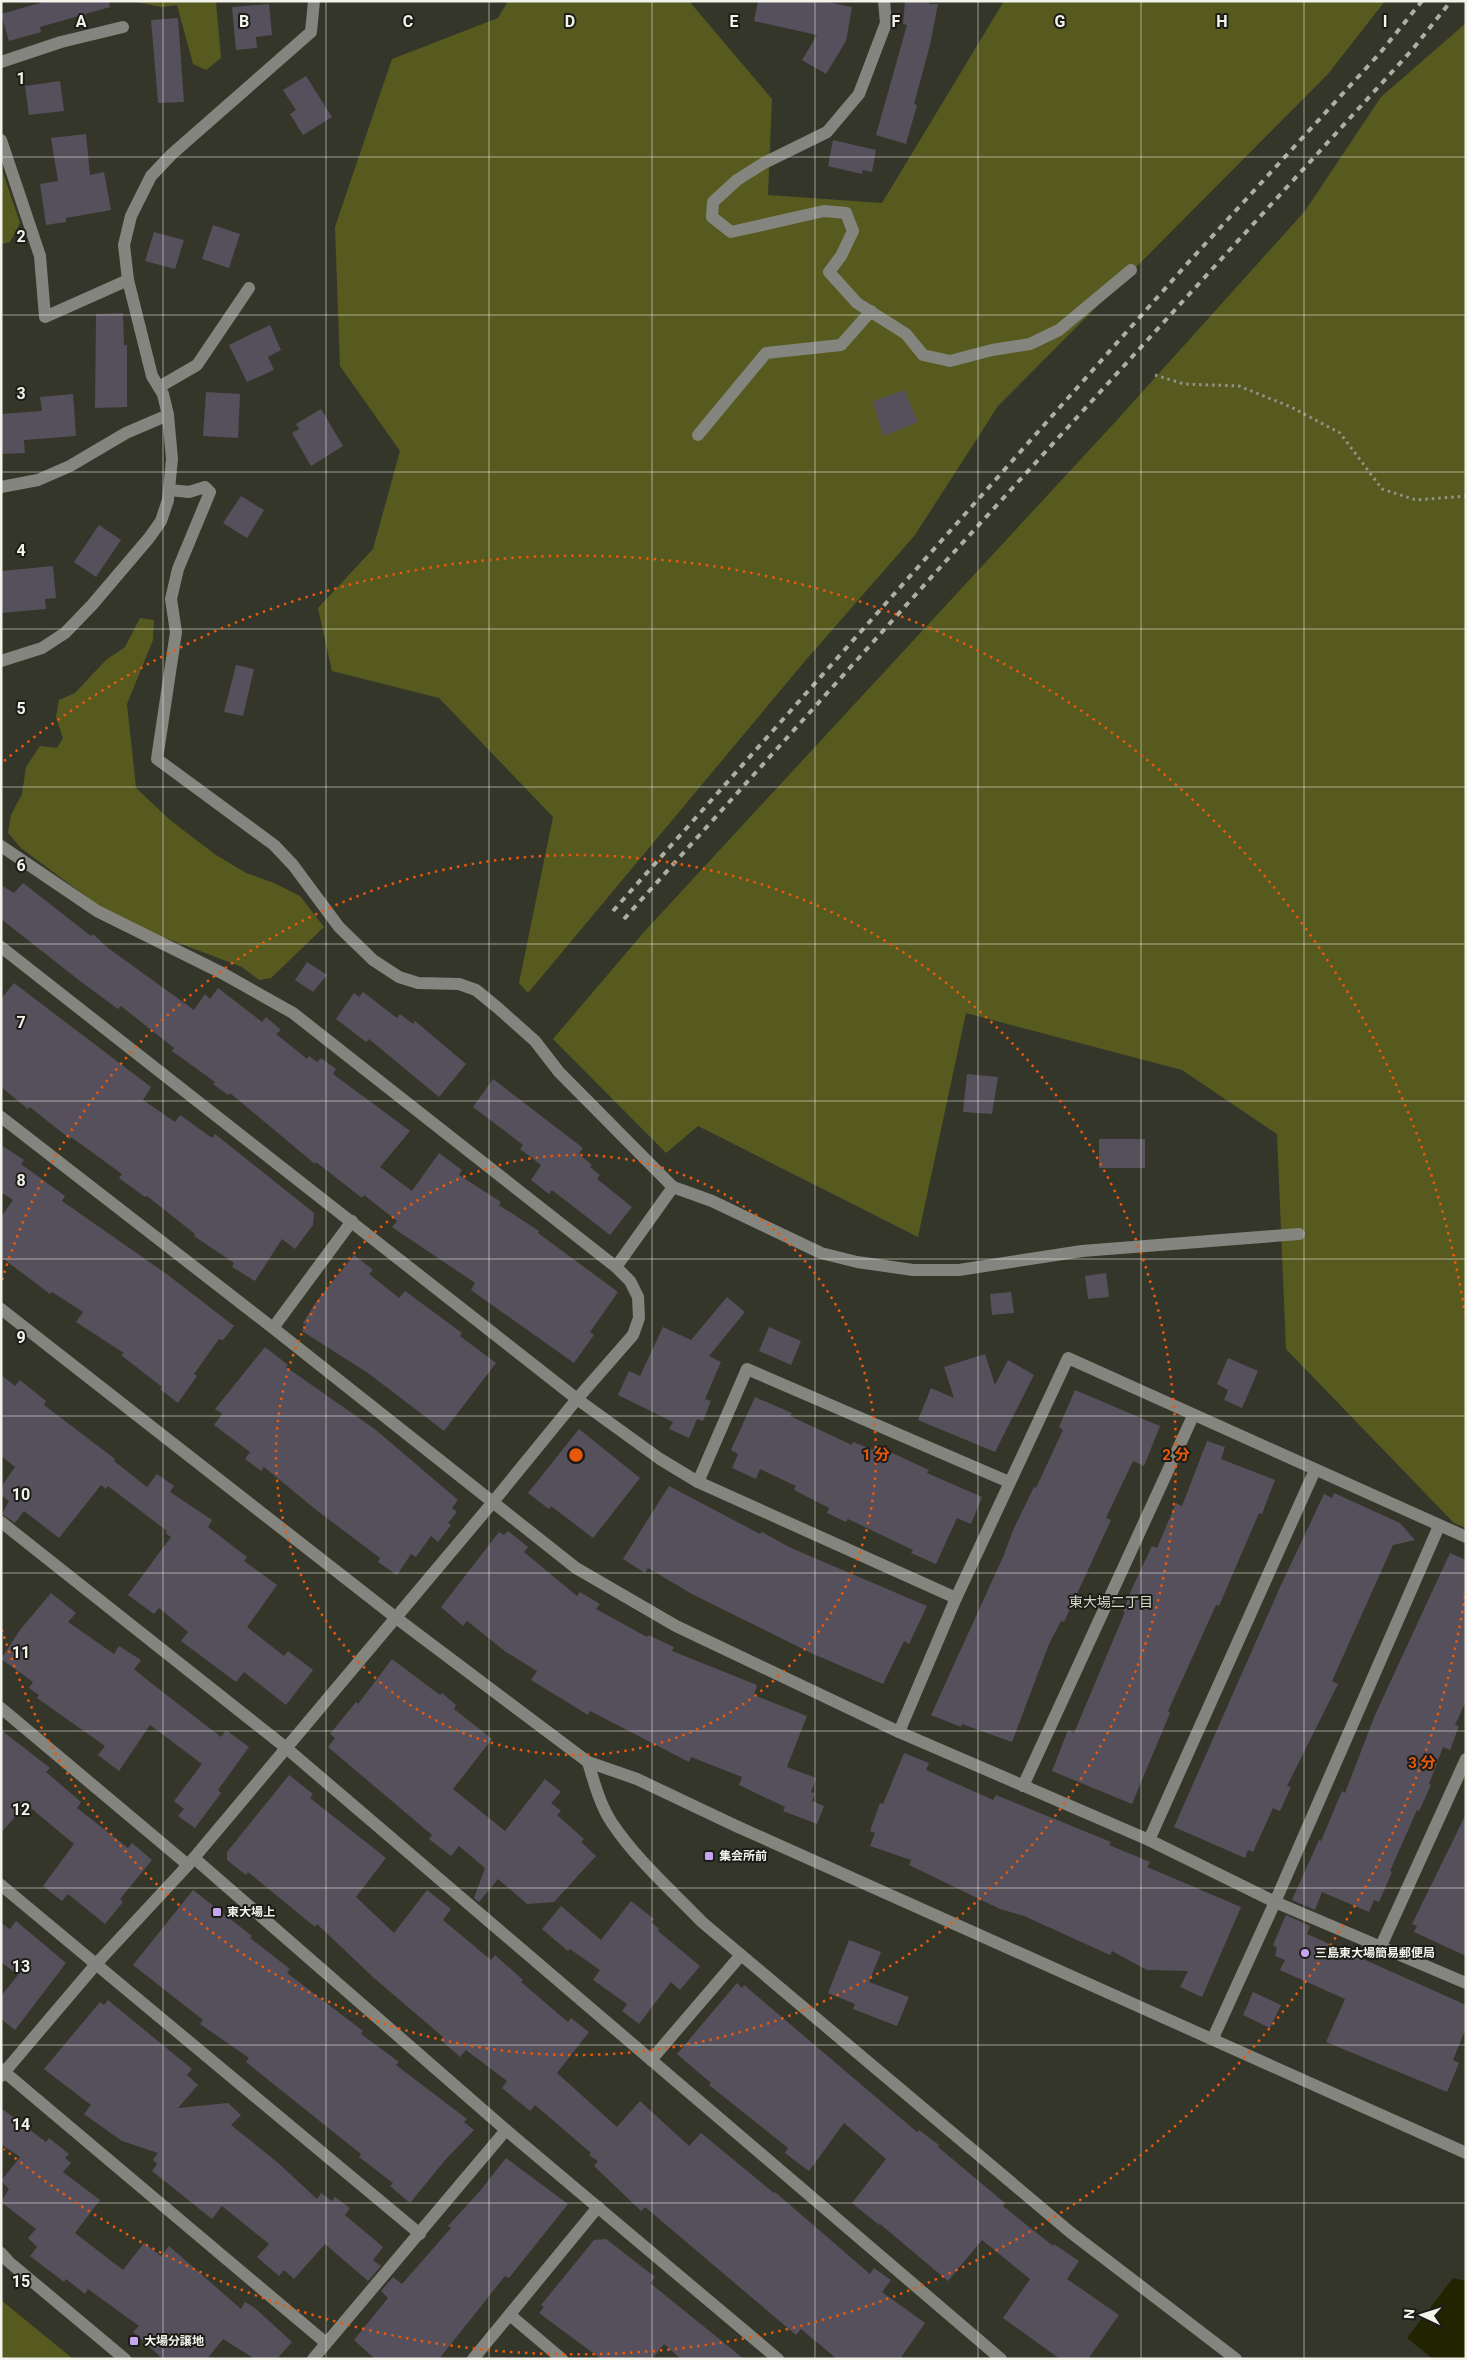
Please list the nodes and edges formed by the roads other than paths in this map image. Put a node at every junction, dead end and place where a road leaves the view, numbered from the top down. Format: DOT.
graph roads {
  1 [pos="314,1"];
  2 [pos="884,1"];
  3 [pos="122,27"];
  4 [pos="1,62"];
  5 [pos="1,140"];
  6 [pos="1131,270"];
  7 [pos="128,280"];
  8 [pos="249,288"];
  9 [pos="871,311"];
  10 [pos="159,387"];
  11 [pos="168,415"];
  12 [pos="698,435"];
  13 [pos="1,487"];
  14 [pos="170,490"];
  15 [pos="1,661"];
  16 [pos="1,846"];
  17 [pos="1,947"];
  18 [pos="1,1117"];
  19 [pos="673,1187"];
  20 [pos="352,1221"];
  21 [pos="1299,1234"];
  22 [pos="616,1267"];
  23 [pos="1,1309"];
  24 [pos="273,1328"];
  25 [pos="577,1398"];
  26 [pos="1193,1416"];
  27 [pos="1315,1470"];
  28 [pos="698,1482"];
  29 [pos="1009,1482"];
  30 [pos="493,1502"];
  31 [pos="1,1522"];
  32 [pos="1439,1526"];
  33 [pos="1466,1538"];
  34 [pos="956,1598"];
  35 [pos="395,1618"];
  36 [pos="1,1708"];
  37 [pos="899,1732"];
  38 [pos="285,1747"];
  39 [pos="1466,1759"];
  40 [pos="588,1762"];
  41 [pos="1023,1786"];
  42 [pos="1149,1840"];
  43 [pos="191,1861"];
  44 [pos="1,1885"];
  45 [pos="1275,1902"];
  46 [pos="1381,1946"];
  47 [pos="741,1955"];
  48 [pos="97,1963"];
  49 [pos="1466,1983"];
  50 [pos="1213,2038"];
  51 [pos="651,2060"];
  52 [pos="2,2072"];
  53 [pos="506,2130"];
  54 [pos="1466,2153"];
  55 [pos="598,2207"];
  56 [pos="420,2234"];
  57 [pos="1,2253"];
  58 [pos="510,2316"];
  59 [pos="326,2343"];
  60 [pos="125,2359"];
  61 [pos="313,2359"];
  62 [pos="473,2359"];
  63 [pos="562,2359"];
  64 [pos="778,2359"];
  65 [pos="1001,2359"];
  66 [pos="1236,2359"];
  1 -- 7 [label="street"];
  2 -- 9 [label="street"];
  3 -- 4 [label="street"];
  5 -- 7 [label="street"];
  6 -- 9 [label="street"];
  7 -- 10 [label="street"];
  8 -- 10 [label="street"];
  9 -- 12 [label="street"];
  10 -- 11 [label="street"];
  11 -- 13 [label="street"];
  11 -- 14 [label="street"];
  14 -- 15 [label="street"];
  14 -- 19 [label="street"];
  16 -- 22 [label="street"];
  17 -- 20 [label="street"];
  18 -- 24 [label="street"];
  19 -- 21 [label="street"];
  19 -- 22 [label="street"];
  20 -- 24 [label="street"];
  20 -- 25 [label="street"];
  22 -- 25 [label="street"];
  23 -- 35 [label="street"];
  24 -- 30 [label="street"];
  25 -- 28 [label="street"];
  25 -- 30 [label="street"];
  26 -- 27 [label="street"];
  26 -- 29 [label="street"];
  26 -- 41 [label="street"];
  27 -- 32 [label="street"];
  27 -- 42 [label="street"];
  28 -- 29 [label="street"];
  28 -- 34 [label="street"];
  29 -- 34 [label="street"];
  30 -- 35 [label="street"];
  30 -- 37 [label="street"];
  31 -- 38 [label="street"];
  32 -- 33 [label="street"];
  32 -- 45 [label="street"];
  34 -- 37 [label="street"];
  35 -- 38 [label="street"];
  35 -- 40 [label="street"];
  36 -- 43 [label="street"];
  37 -- 41 [label="street"];
  38 -- 43 [label="street"];
  38 -- 51 [label="street"];
  39 -- 46 [label="street"];
  40 -- 47 [label="street"];
  40 -- 50 [label="street"];
  41 -- 42 [label="street"];
  42 -- 45 [label="street"];
  43 -- 48 [label="street"];
  43 -- 53 [label="street"];
  44 -- 48 [label="street"];
  45 -- 46 [label="street"];
  45 -- 50 [label="street"];
  46 -- 49 [label="street"];
  47 -- 51 [label="street"];
  47 -- 66 [label="street"];
  48 -- 52 [label="street"];
  48 -- 56 [label="street"];
  50 -- 54 [label="street"];
  51 -- 65 [label="street"];
  52 -- 59 [label="street"];
  53 -- 55 [label="street"];
  53 -- 56 [label="street"];
  55 -- 58 [label="street"];
  55 -- 64 [label="street"];
  56 -- 59 [label="street"];
  57 -- 60 [label="street"];
  58 -- 62 [label="street"];
  58 -- 63 [label="street"];
  59 -- 61 [label="street"];
}
